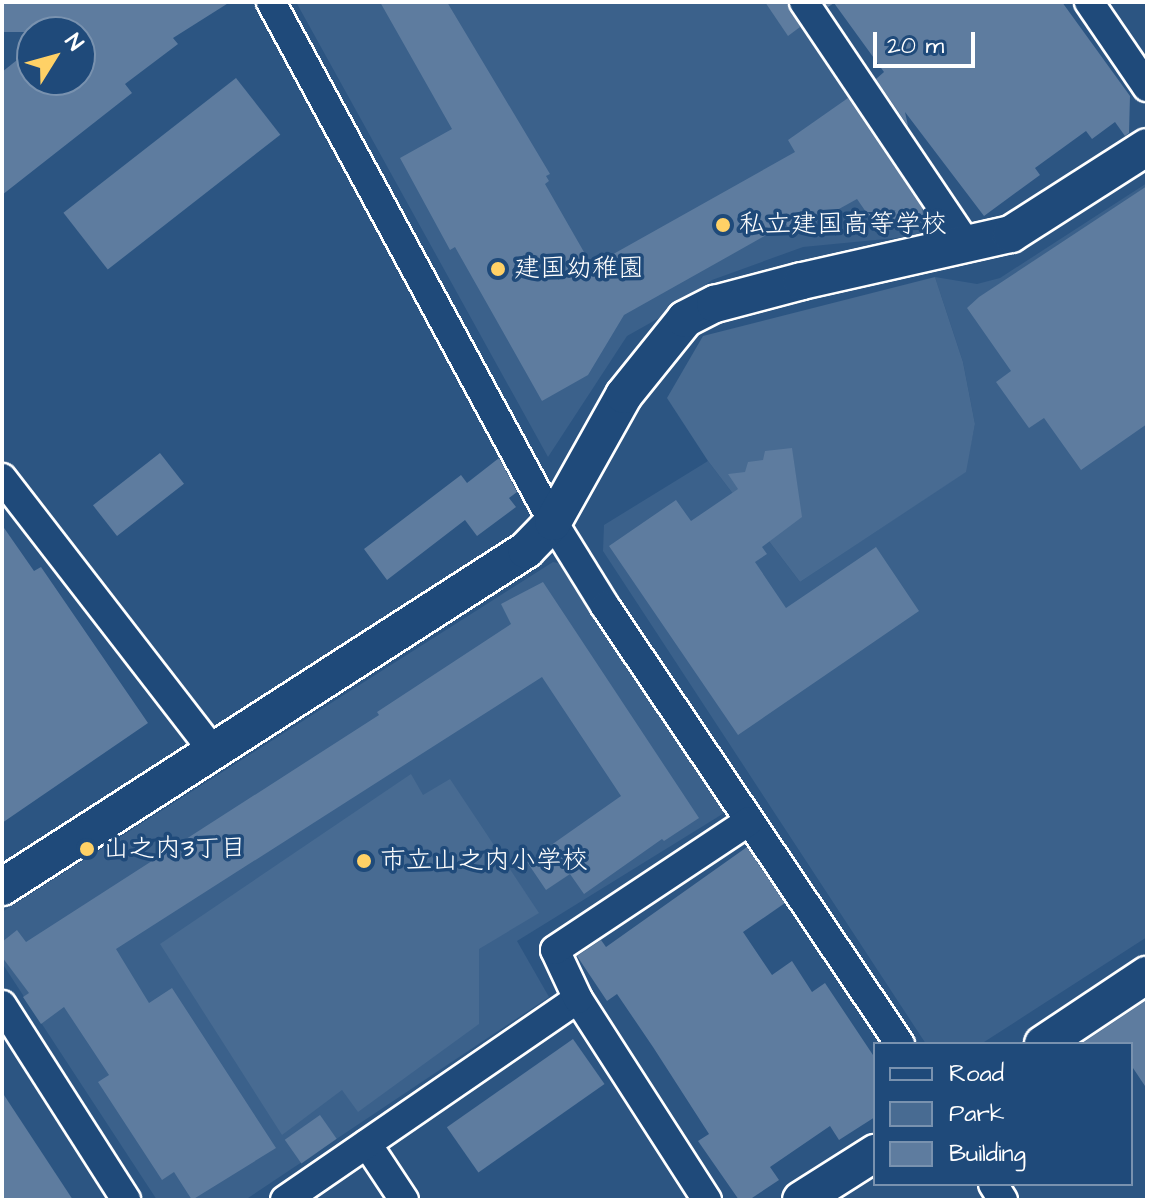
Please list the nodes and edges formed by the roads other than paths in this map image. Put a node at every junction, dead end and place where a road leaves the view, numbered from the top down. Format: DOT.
graph roads {
  1 [pos="271,2"];
  2 [pos="804,2"];
  3 [pos="1089,2"];
  4 [pos="1147,87"];
  5 [pos="1147,147"];
  6 [pos="966,243"];
  7 [pos="2,478"];
  8 [pos="553,522"];
  9 [pos="213,751"];
  10 [pos="749,821"];
  11 [pos="2,887"];
  12 [pos="1147,975"];
  13 [pos="578,999"];
  14 [pos="2,1005"];
  15 [pos="899,1042"];
  16 [pos="1046,1042"];
  17 [pos="367,1144"];
  18 [pos="873,1154"];
  19 [pos="126,1200"];
  20 [pos="285,1200"];
  21 [pos="404,1200"];
  22 [pos="707,1200"];
  23 [pos="801,1200"];
  1 -- 8 [label="street"];
  2 -- 6 [label="street"];
  3 -- 4 [label="street"];
  5 -- 6 [label="street"];
  6 -- 8 [label="street"];
  7 -- 9 [label="street"];
  8 -- 9 [label="street"];
  8 -- 10 [label="street"];
  9 -- 11 [label="street"];
  10 -- 13 [label="street"];
  10 -- 15 [label="street"];
  12 -- 16 [label="street"];
  13 -- 17 [label="street"];
  13 -- 22 [label="street"];
  14 -- 19 [label="street"];
  17 -- 20 [label="street"];
  17 -- 21 [label="street"];
  18 -- 23 [label="street"];
}
